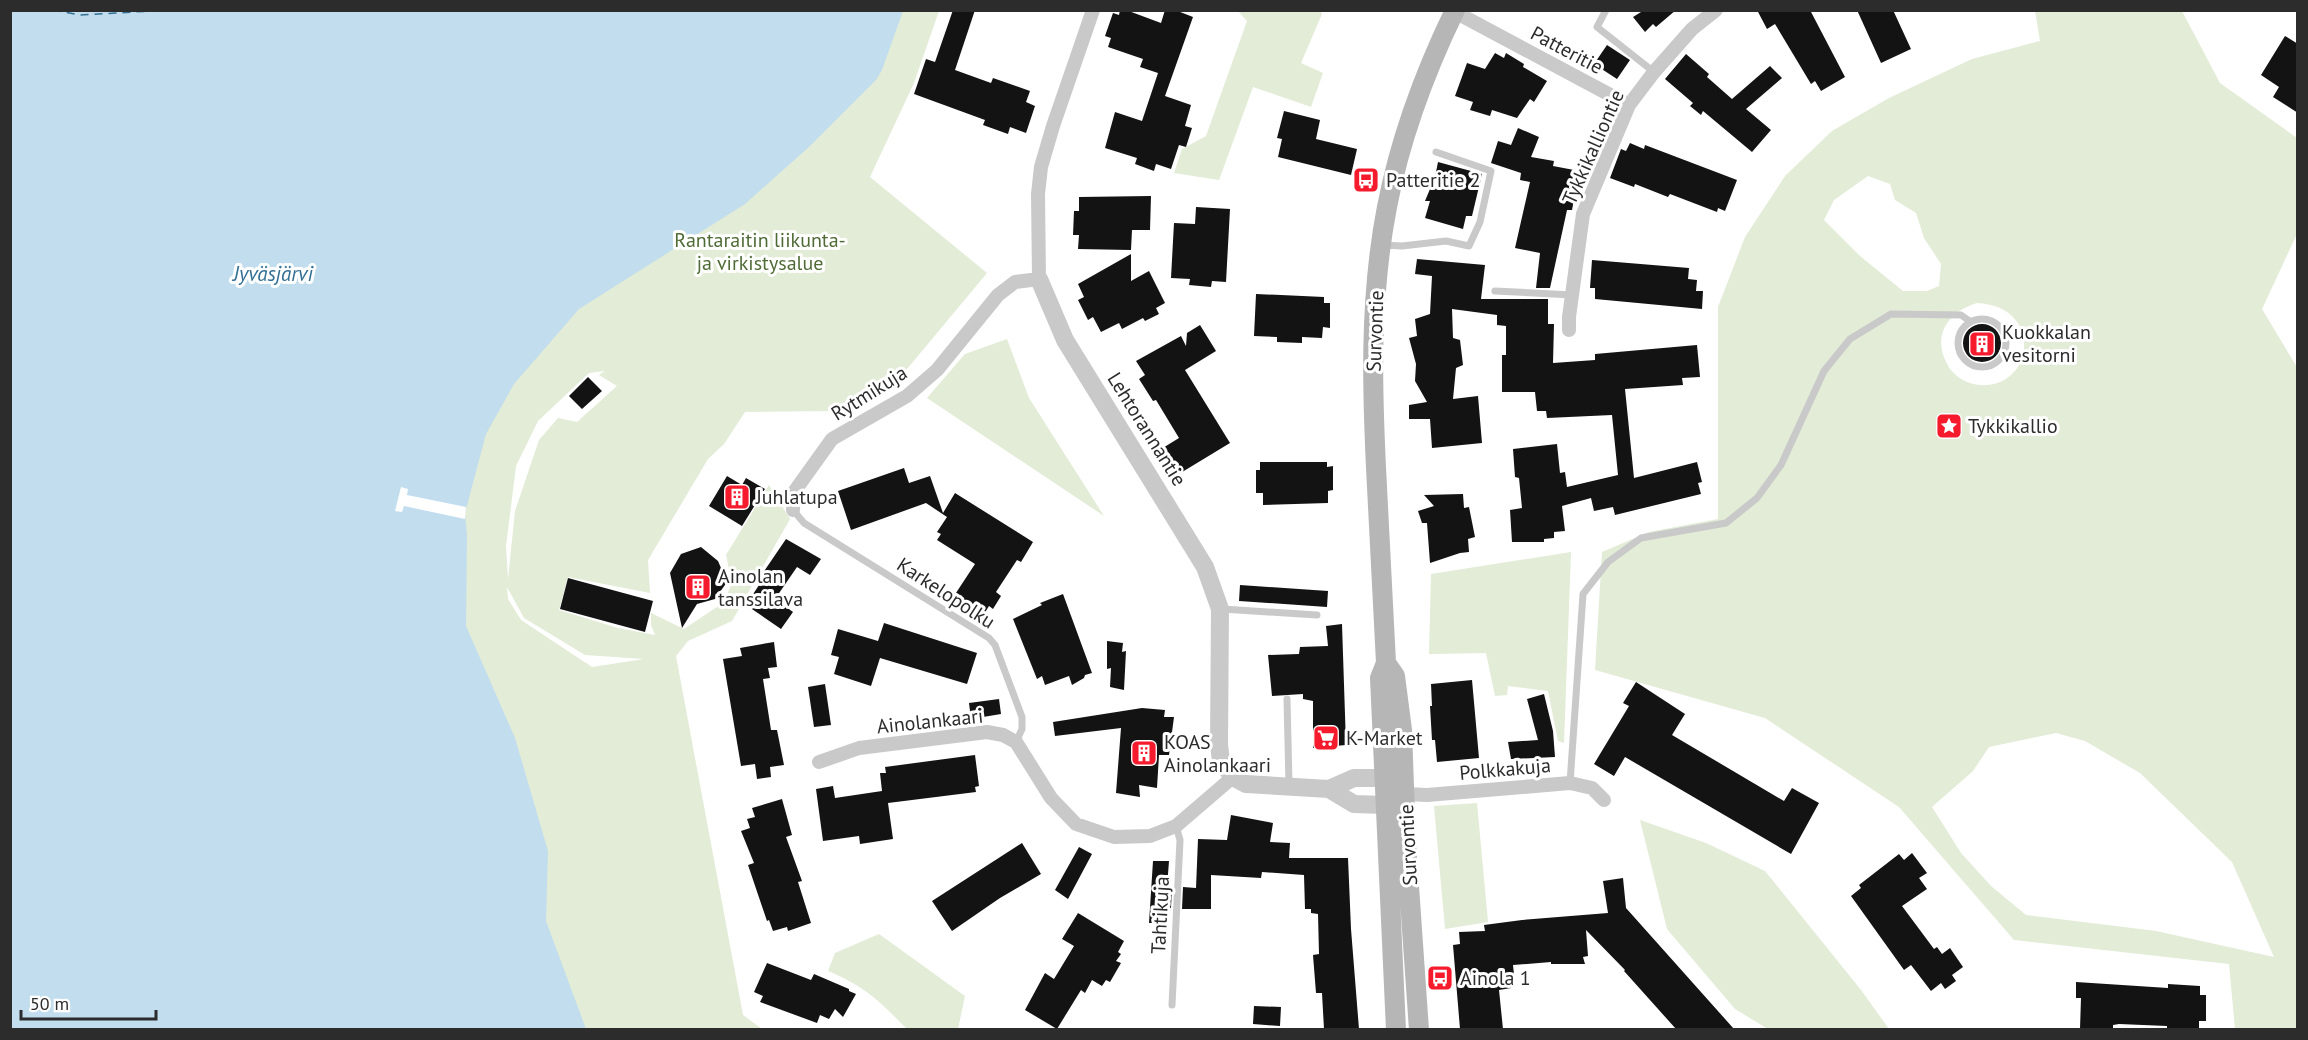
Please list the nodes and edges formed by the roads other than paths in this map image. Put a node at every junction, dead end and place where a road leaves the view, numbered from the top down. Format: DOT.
graph roads {
  1 [pos="1093,10"];
  2 [pos="1606,10"];
  3 [pos="1716,10"];
  4 [pos="1455,11"];
  5 [pos="1653,72"];
  6 [pos="1629,105"];
  7 [pos="1437,152"];
  8 [pos="1381,244"];
  9 [pos="1039,279"];
  10 [pos="1496,291"];
  11 [pos="1572,295"];
  12 [pos="1971,322"];
  13 [pos="1569,330"];
  14 [pos="793,510"];
  15 [pos="1220,609"];
  16 [pos="1317,615"];
  17 [pos="1386,663"];
  18 [pos="1287,699"];
  19 [pos="1016,742"];
  20 [pos="819,762"];
  21 [pos="1233,777"];
  22 [pos="1384,778"];
  23 [pos="1570,783"];
  24 [pos="1289,787"];
  25 [pos="1329,789"];
  26 [pos="1405,794"];
  27 [pos="1604,800"];
  28 [pos="1385,805"];
  29 [pos="1176,826"];
  30 [pos="1172,1005"];
  31 [pos="1396,1029"];
  32 [pos="1419,1029"];
  1 -- 9 [label="street, Lehtorannantie"];
  2 -- 5 [label="lane"];
  3 -- 5 [label="street, Tykkikalliontie"];
  4 -- 6 [label="street, Patteritie"];
  4 -- 8 [label="main road, Survontie"];
  5 -- 6 [label="street, Tykkikalliontie"];
  6 -- 11 [label="street, Tykkikalliontie"];
  7 -- 8 [label="lane"];
  8 -- 17 [label="main road, Survontie"];
  9 -- 14 [label="street, Rytmikuja"];
  9 -- 15 [label="street, Lehtorannantie"];
  10 -- 11 [label="lane"];
  11 -- 13 [label="street, Tykkikalliontie"];
  12 -- 12 [label="lane"];
  12 -- 23 [label="lane"];
  14 -- 19 [label="lane, Karkelopolku"];
  15 -- 16 [label="lane"];
  15 -- 21 [label="street, Lehtorannantie"];
  17 -- 22 [label="main road, Survontie"];
  17 -- 26 [label="main road, Survontie"];
  18 -- 24 [label="lane"];
  19 -- 20 [label="street, Ainolankaari"];
  19 -- 29 [label="street"];
  21 -- 24 [label="street"];
  21 -- 29 [label="street"];
  22 -- 25 [label="street"];
  22 -- 26 [label="street"];
  22 -- 28 [label="main road, Survontie"];
  23 -- 26 [label="street, Polkkakuja"];
  23 -- 27 [label="street, Polkkakuja"];
  24 -- 25 [label="street"];
  25 -- 28 [label="street"];
  26 -- 28 [label="street"];
  26 -- 32 [label="main road, Survontie"];
  28 -- 31 [label="main road, Survontie"];
  29 -- 30 [label="lane, Tahtikuja"];
}
